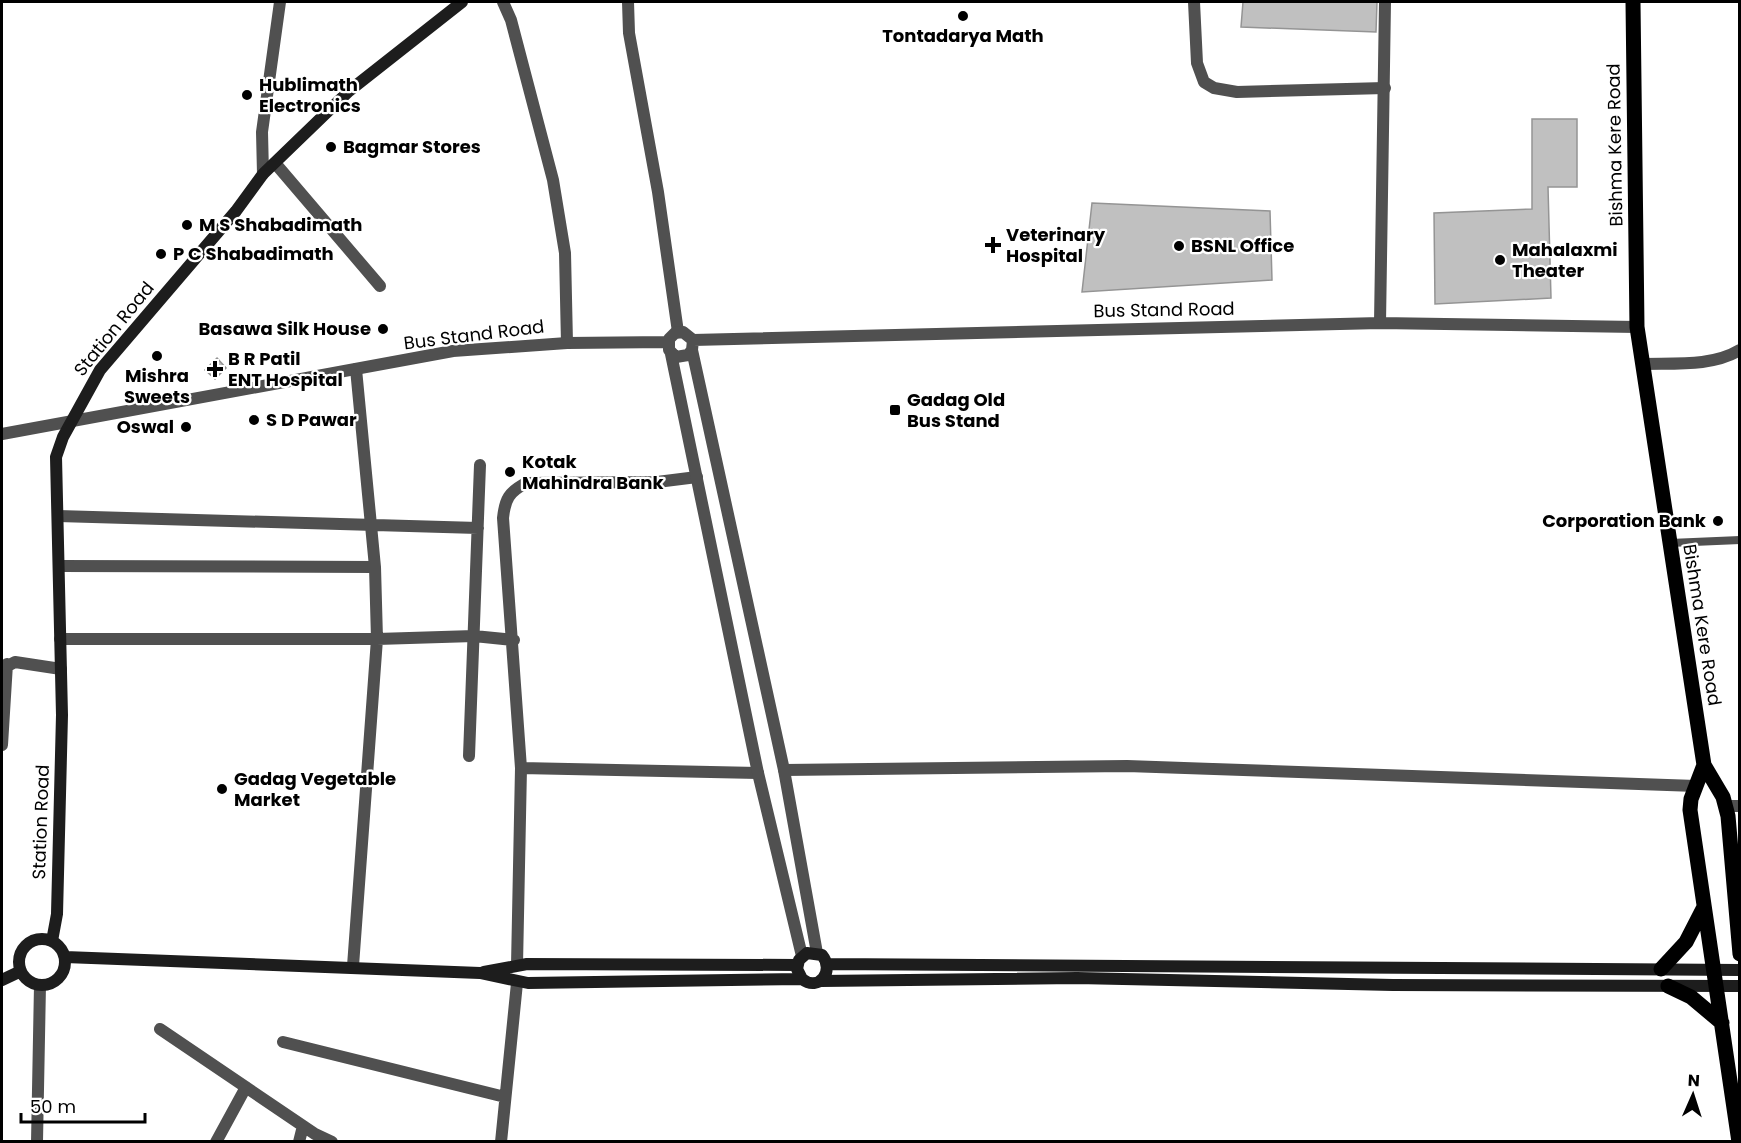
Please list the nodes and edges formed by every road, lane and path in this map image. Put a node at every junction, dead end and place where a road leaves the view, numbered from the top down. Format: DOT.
graph roads {
  1 [pos="280,2"];
  2 [pos="462,2"];
  3 [pos="503,2"];
  4 [pos="628,2"];
  5 [pos="1194,2"];
  6 [pos="1385,2"];
  7 [pos="1633,2"];
  8 [pos="1385,88"];
  9 [pos="275,163"];
  10 [pos="263,174"];
  11 [pos="380,286"];
  12 [pos="1380,323"];
  13 [pos="1637,327"];
  14 [pos="678,332"];
  15 [pos="567,343"];
  16 [pos="692,345"];
  17 [pos="670,348"];
  18 [pos="1740,350"];
  19 [pos="1642,364"];
  20 [pos="356,369"];
  21 [pos="72,419"];
  22 [pos="2,434"];
  23 [pos="480,465"];
  24 [pos="698,477"];
  25 [pos="58,516"];
  26 [pos="371,524"];
  27 [pos="478,528"];
  28 [pos="1740,540"];
  29 [pos="1670,543"];
  30 [pos="60,566"];
  31 [pos="375,567"];
  32 [pos="474,636"];
  33 [pos="60,639"];
  34 [pos="377,639"];
  35 [pos="514,640"];
  36 [pos="4,667"];
  37 [pos="61,669"];
  38 [pos="2,745"];
  39 [pos="469,756"];
  40 [pos="1704,765"];
  41 [pos="521,768"];
  42 [pos="784,770"];
  43 [pos="758,773"];
  44 [pos="1696,786"];
  45 [pos="1733,806"];
  46 [pos="1704,907"];
  47 [pos="52,941"];
  48 [pos="817,953"];
  49 [pos="1740,954"];
  50 [pos="65,957"];
  51 [pos="800,960"];
  52 [pos="827,964"];
  53 [pos="517,965"];
  54 [pos="353,966"];
  55 [pos="1661,969"];
  56 [pos="1714,970"];
  57 [pos="1740,970"];
  58 [pos="21,971"];
  59 [pos="480,972"];
  60 [pos="802,979"];
  61 [pos="2,980"];
  62 [pos="821,981"];
  63 [pos="517,983"];
  64 [pos="40,985"];
  65 [pos="1668,986"];
  66 [pos="1740,986"];
  67 [pos="1717,987"];
  68 [pos="1722,1023"];
  69 [pos="160,1029"];
  70 [pos="283,1042"];
  71 [pos="246,1087"];
  72 [pos="506,1097"];
  73 [pos="303,1126"];
  74 [pos="37,1142"];
  75 [pos="216,1142"];
  76 [pos="299,1142"];
  77 [pos="332,1142"];
  78 [pos="501,1142"];
  79 [pos="1739,1142"];
  1 -- 10 [label="street"];
  2 -- 9 [label="main road, Station Road"];
  3 -- 15 [label="street"];
  4 -- 14 [label="street"];
  5 -- 8 [label="street"];
  6 -- 8 [label="street"];
  7 -- 13 [label="main road, Bishma Kere Road"];
  8 -- 12 [label="street"];
  9 -- 10 [label="main road, Station Road"];
  9 -- 11 [label="street"];
  10 -- 21 [label="main road, Station Road"];
  12 -- 13 [label="street, Bus Stand Road"];
  12 -- 16 [label="street, Bus Stand Road"];
  13 -- 19 [label="main road, Bishma Kere Road"];
  14 -- 16 [label="street"];
  14 -- 17 [label="street"];
  15 -- 17 [label="street, Bus Stand Road"];
  15 -- 20 [label="street, Bus Stand Road"];
  16 -- 17 [label="street"];
  16 -- 42 [label="street"];
  17 -- 24 [label="street"];
  18 -- 19 [label="street"];
  19 -- 29 [label="main road, Bishma Kere Road"];
  20 -- 21 [label="street, Bus Stand Road"];
  20 -- 26 [label="street"];
  21 -- 22 [label="street, Bus Stand Road"];
  21 -- 25 [label="main road, Station Road"];
  23 -- 27 [label="street"];
  24 -- 35 [label="street"];
  24 -- 43 [label="street"];
  25 -- 26 [label="street"];
  25 -- 30 [label="main road, Station Road"];
  26 -- 27 [label="street"];
  26 -- 31 [label="street"];
  27 -- 32 [label="street"];
  28 -- 29 [label="lane"];
  29 -- 40 [label="main road, Bishma Kere Road"];
  30 -- 31 [label="street"];
  30 -- 33 [label="main road, Station Road"];
  31 -- 34 [label="street"];
  32 -- 34 [label="street"];
  32 -- 35 [label="street"];
  32 -- 39 [label="street"];
  33 -- 34 [label="street"];
  33 -- 37 [label="main road, Station Road"];
  34 -- 54 [label="street"];
  35 -- 41 [label="street"];
  36 -- 37 [label="street"];
  36 -- 38 [label="street"];
  37 -- 47 [label="main road, Station Road"];
  40 -- 44 [label="main road, Bishma Kere Road"];
  40 -- 45 [label="main road"];
  41 -- 43 [label="street"];
  41 -- 53 [label="street"];
  42 -- 44 [label="street"];
  42 -- 48 [label="street"];
  43 -- 51 [label="street"];
  44 -- 46 [label="main road, Bishma Kere Road"];
  45 -- 49 [label="main road"];
  46 -- 55 [label="main road"];
  46 -- 56 [label="main road, Bishma Kere Road"];
  47 -- 50 [label="main road"];
  47 -- 58 [label="main road"];
  48 -- 51 [label="main road"];
  48 -- 52 [label="main road"];
  50 -- 54 [label="main road"];
  50 -- 64 [label="main road"];
  51 -- 53 [label="main road"];
  51 -- 60 [label="main road"];
  52 -- 55 [label="main road"];
  52 -- 62 [label="main road"];
  53 -- 59 [label="main road"];
  54 -- 59 [label="main road"];
  55 -- 56 [label="main road"];
  56 -- 57 [label="main road"];
  56 -- 67 [label="main road, Bishma Kere Road"];
  58 -- 61 [label="main road"];
  58 -- 64 [label="main road"];
  59 -- 63 [label="main road"];
  60 -- 62 [label="main road"];
  60 -- 63 [label="main road"];
  62 -- 65 [label="main road"];
  63 -- 72 [label="street"];
  64 -- 74 [label="street"];
  65 -- 67 [label="main road"];
  65 -- 68 [label="main road"];
  66 -- 67 [label="main road"];
  67 -- 68 [label="main road, Bishma Kere Road"];
  68 -- 79 [label="main road, Bishma Kere Road"];
  69 -- 71 [label="street"];
  70 -- 72 [label="street"];
  71 -- 73 [label="street"];
  71 -- 75 [label="street"];
  72 -- 78 [label="street"];
  73 -- 76 [label="street"];
  73 -- 77 [label="street"];
}
